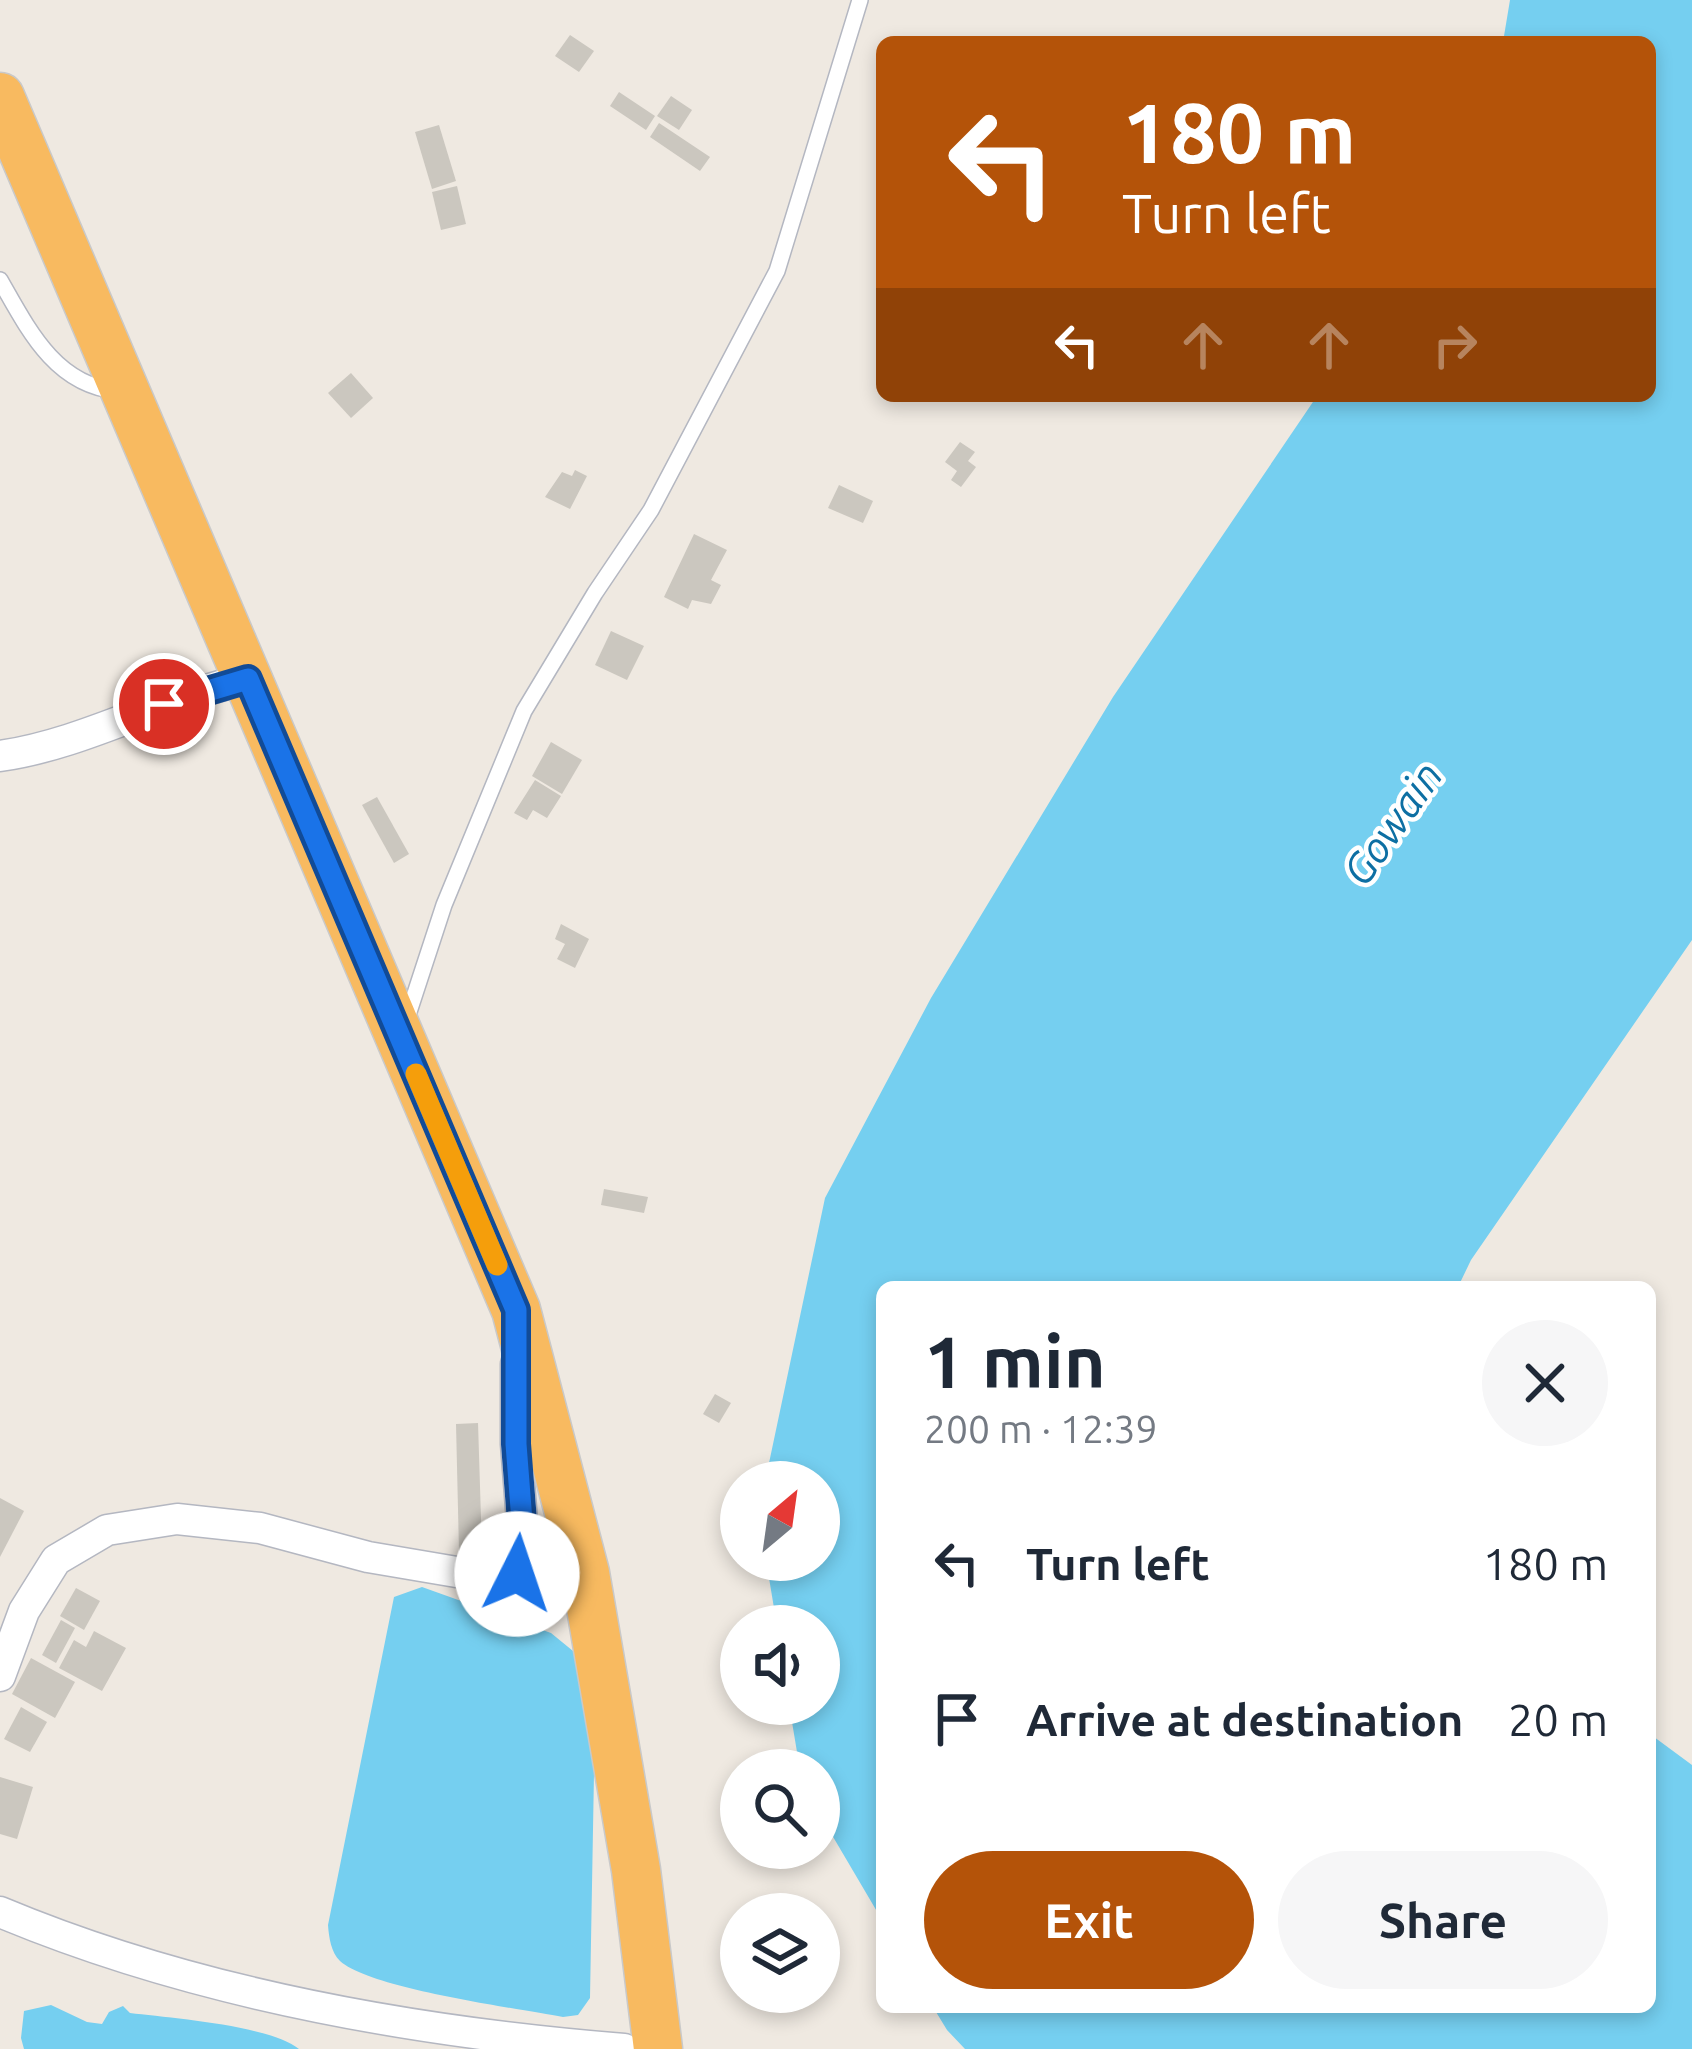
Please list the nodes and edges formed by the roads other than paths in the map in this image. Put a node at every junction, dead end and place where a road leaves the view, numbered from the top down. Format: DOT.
graph roads {
  1 [pos="860,0"];
  2 [pos="0,97"];
  3 [pos="0,280"];
  4 [pos="125,392"];
  5 [pos="248,679"];
  6 [pos="0,756"];
  7 [pos="401,1038"];
  8 [pos="516,1310"];
  9 [pos="0,1676"];
  10 [pos="0,1912"];
  11 [pos="624,2049"];
  12 [pos="658,2049"];
  1 -- 7 [label="lane"];
  2 -- 4 [label="highway"];
  3 -- 4 [label="lane"];
  4 -- 5 [label="highway"];
  5 -- 6 [label="street"];
  5 -- 7 [label="highway"];
  7 -- 8 [label="highway"];
  8 -- 9 [label="street"];
  8 -- 12 [label="highway"];
  10 -- 11 [label="street"];
}
